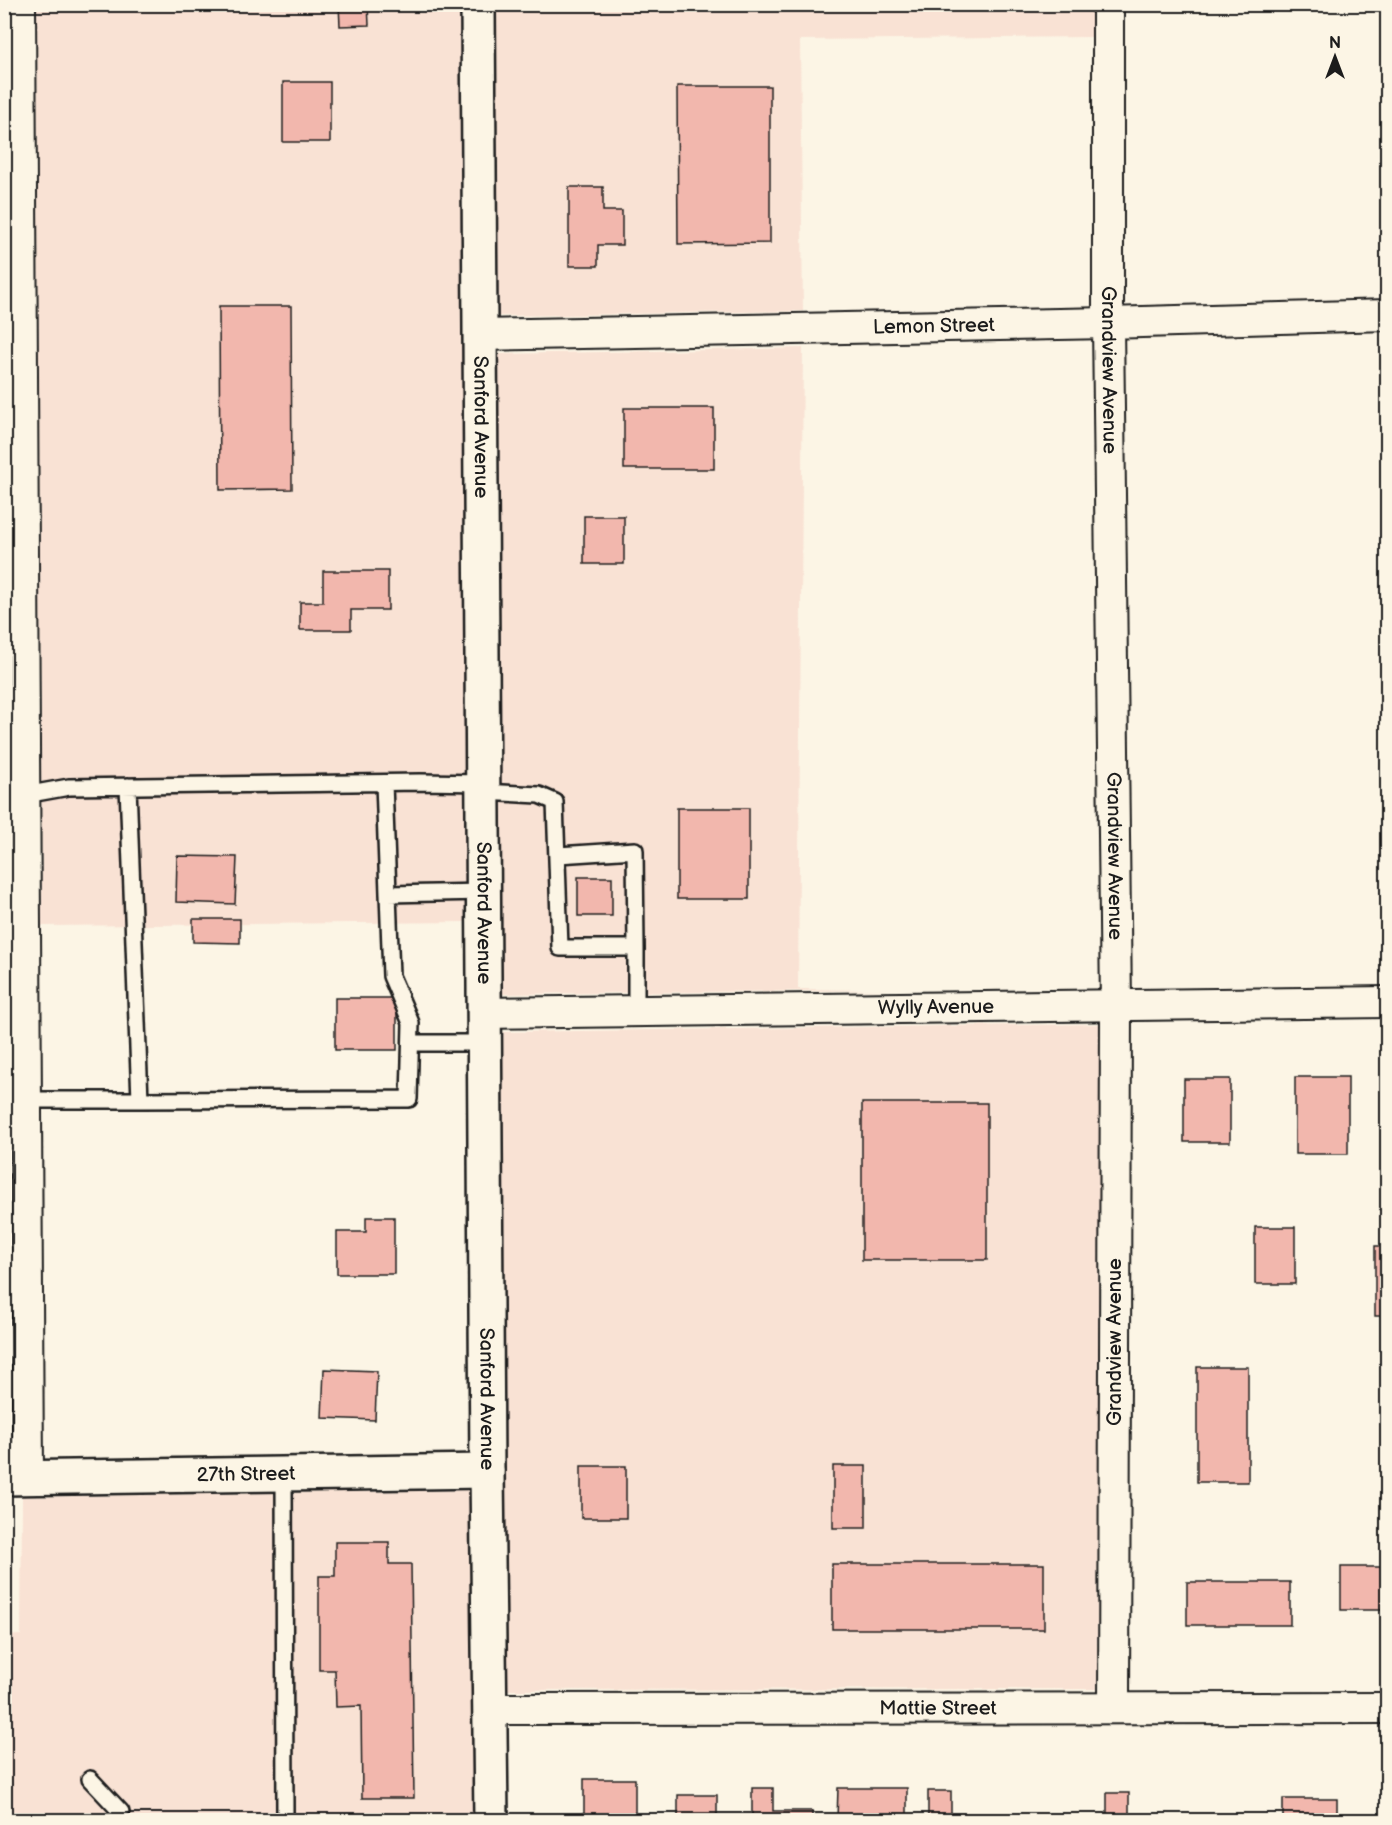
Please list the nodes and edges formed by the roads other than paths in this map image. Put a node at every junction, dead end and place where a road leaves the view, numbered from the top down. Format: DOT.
graph roads {
  1 [pos="20,4"];
  2 [pos="478,4"];
  3 [pos="1108,4"];
  4 [pos="13,130"];
  5 [pos="1388,315"];
  6 [pos="1108,323"];
  7 [pos="481,335"];
  8 [pos="14,515"];
  9 [pos="384,783"];
  10 [pos="128,786"];
  11 [pos="483,788"];
  12 [pos="25,795"];
  13 [pos="558,855"];
  14 [pos="484,892"];
  15 [pos="388,894"];
  16 [pos="636,948"];
  17 [pos="1388,1002"];
  18 [pos="1116,1006"];
  19 [pos="636,1012"];
  20 [pos="484,1028"];
  21 [pos="411,1043"];
  22 [pos="26,1100"];
  23 [pos="140,1100"];
  24 [pos="16,1266"];
  25 [pos="487,1471"];
  26 [pos="284,1474"];
  27 [pos="16,1478"];
  28 [pos="1114,1708"];
  29 [pos="1388,1708"];
  30 [pos="490,1709"];
  31 [pos="90,1779"];
  32 [pos="122,1821"];
  33 [pos="285,1821"];
  34 [pos="491,1821"];
  1 -- 4 [label="street"];
  2 -- 7 [label="main road, Sanford Avenue"];
  3 -- 6 [label="street, Grandview Avenue"];
  4 -- 8 [label="street"];
  5 -- 6 [label="street, Lemon Street"];
  6 -- 7 [label="street, Lemon Street"];
  6 -- 18 [label="street, Grandview Avenue"];
  7 -- 11 [label="main road, Sanford Avenue"];
  8 -- 12 [label="street"];
  9 -- 10 [label="lane"];
  9 -- 11 [label="lane"];
  9 -- 15 [label="lane"];
  10 -- 12 [label="lane"];
  10 -- 23 [label="lane"];
  11 -- 13 [label="lane"];
  11 -- 14 [label="main road, Sanford Avenue"];
  12 -- 22 [label="street"];
  13 -- 16 [label="lane"];
  13 -- 16 [label="lane"];
  14 -- 15 [label="lane"];
  14 -- 20 [label="main road, Sanford Avenue"];
  15 -- 21 [label="lane"];
  16 -- 19 [label="lane"];
  17 -- 18 [label="street, Wylly Avenue"];
  18 -- 19 [label="street, Wylly Avenue"];
  18 -- 28 [label="street, Grandview Avenue"];
  19 -- 20 [label="street, Wylly Avenue"];
  20 -- 21 [label="lane"];
  20 -- 25 [label="main road, Sanford Avenue"];
  21 -- 23 [label="lane"];
  22 -- 23 [label="lane"];
  22 -- 24 [label="street"];
  24 -- 27 [label="street"];
  25 -- 26 [label="main road, 27th Street"];
  25 -- 30 [label="main road, Sanford Avenue"];
  26 -- 27 [label="main road, 27th Street"];
  26 -- 33 [label="lane"];
  28 -- 29 [label="street, Mattie Street"];
  28 -- 30 [label="street, Mattie Street"];
  30 -- 34 [label="main road, Sanford Avenue"];
  31 -- 32 [label="lane"];
}
